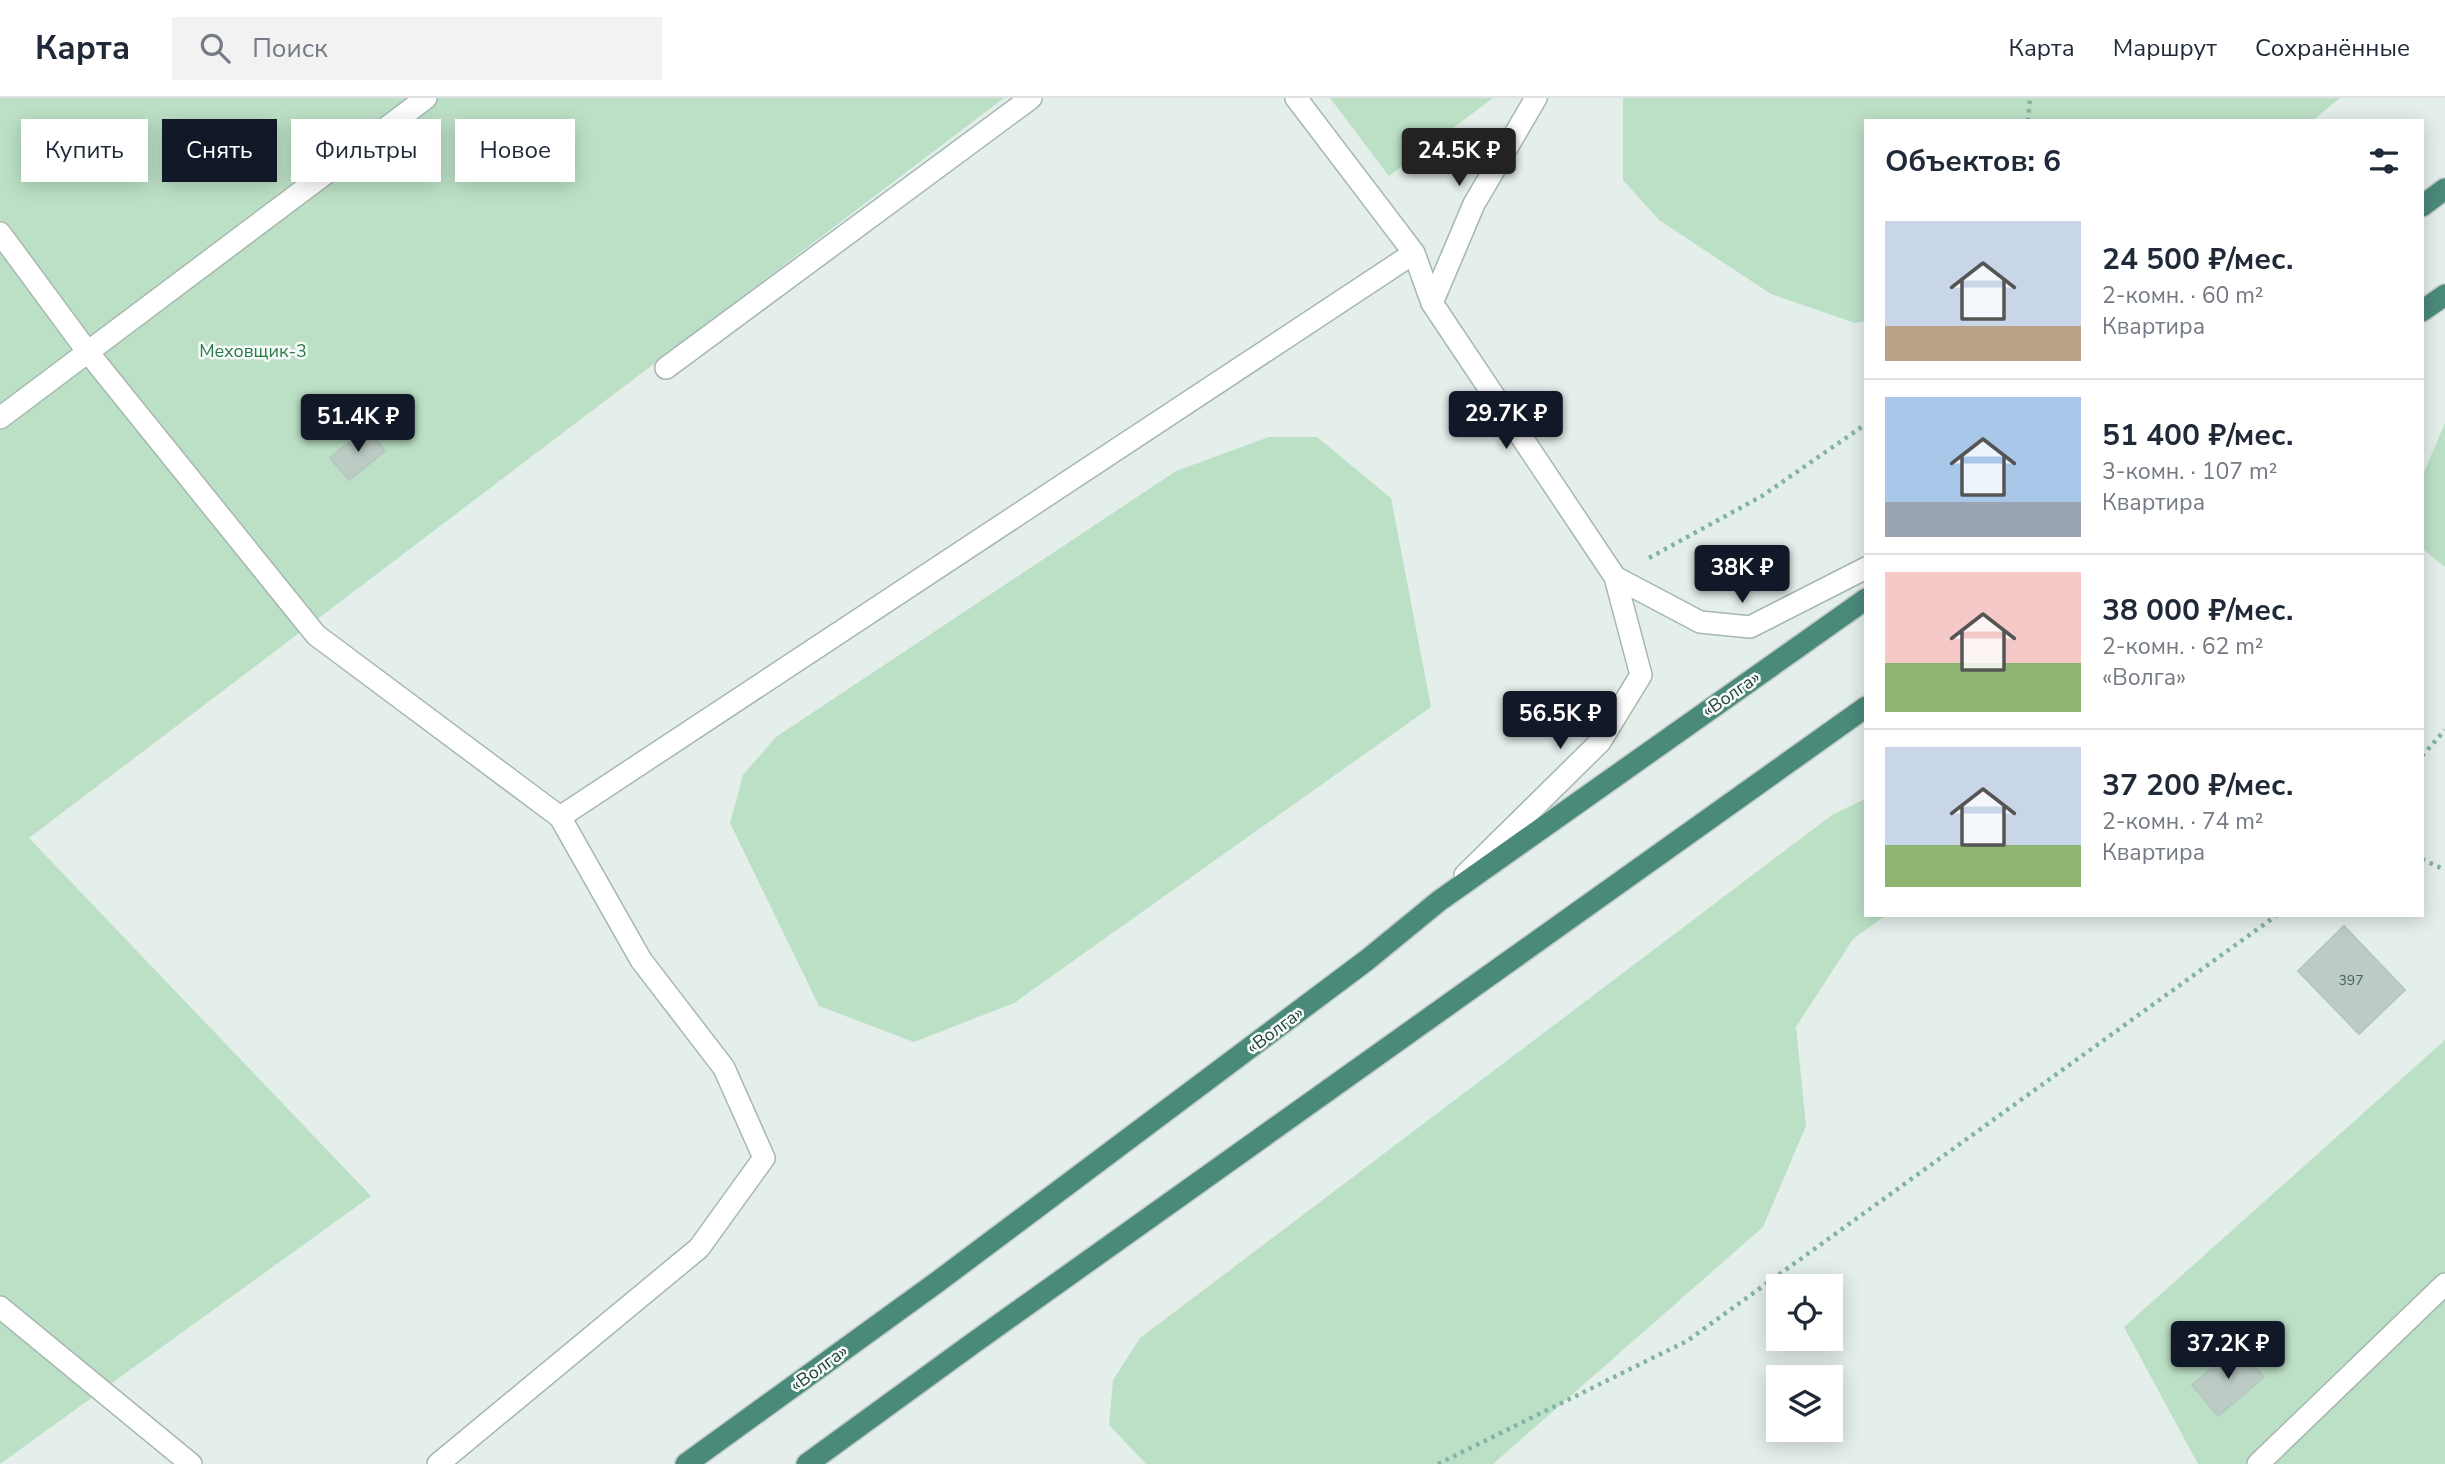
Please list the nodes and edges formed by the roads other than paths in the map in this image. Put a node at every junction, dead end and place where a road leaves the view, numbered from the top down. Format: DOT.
graph roads {
  1 [pos="426,98"];
  2 [pos="1031,98"];
  3 [pos="1296,98"];
  4 [pos="1535,98"];
  5 [pos="2445,189"];
  6 [pos="2424,205"];
  7 [pos="0,233"];
  8 [pos="1415,253"];
  9 [pos="2445,295"];
  10 [pos="1432,303"];
  11 [pos="2424,310"];
  12 [pos="87,351"];
  13 [pos="666,368"];
  14 [pos="0,418"];
  15 [pos="1864,569"];
  16 [pos="1615,577"];
  17 [pos="1864,600"];
  18 [pos="1864,708"];
  19 [pos="560,817"];
  20 [pos="1439,901"];
  21 [pos="2445,1284"];
  22 [pos="0,1307"];
  23 [pos="191,1464"];
  24 [pos="438,1464"];
  25 [pos="686,1464"];
  26 [pos="807,1464"];
  27 [pos="2258,1464"];
  1 -- 12 [label="street"];
  2 -- 13 [label="street"];
  3 -- 8 [label="street"];
  4 -- 10 [label="street"];
  5 -- 6 [label="highway"];
  7 -- 12 [label="street"];
  8 -- 10 [label="street"];
  8 -- 19 [label="street"];
  9 -- 11 [label="highway"];
  10 -- 16 [label="street"];
  12 -- 14 [label="street"];
  12 -- 19 [label="street"];
  15 -- 16 [label="street"];
  16 -- 20 [label="street"];
  17 -- 20 [label="highway, «Волга»"];
  18 -- 26 [label="highway"];
  19 -- 24 [label="street"];
  20 -- 25 [label="highway, «Волга»"];
  21 -- 27 [label="street"];
  22 -- 23 [label="street"];
}
